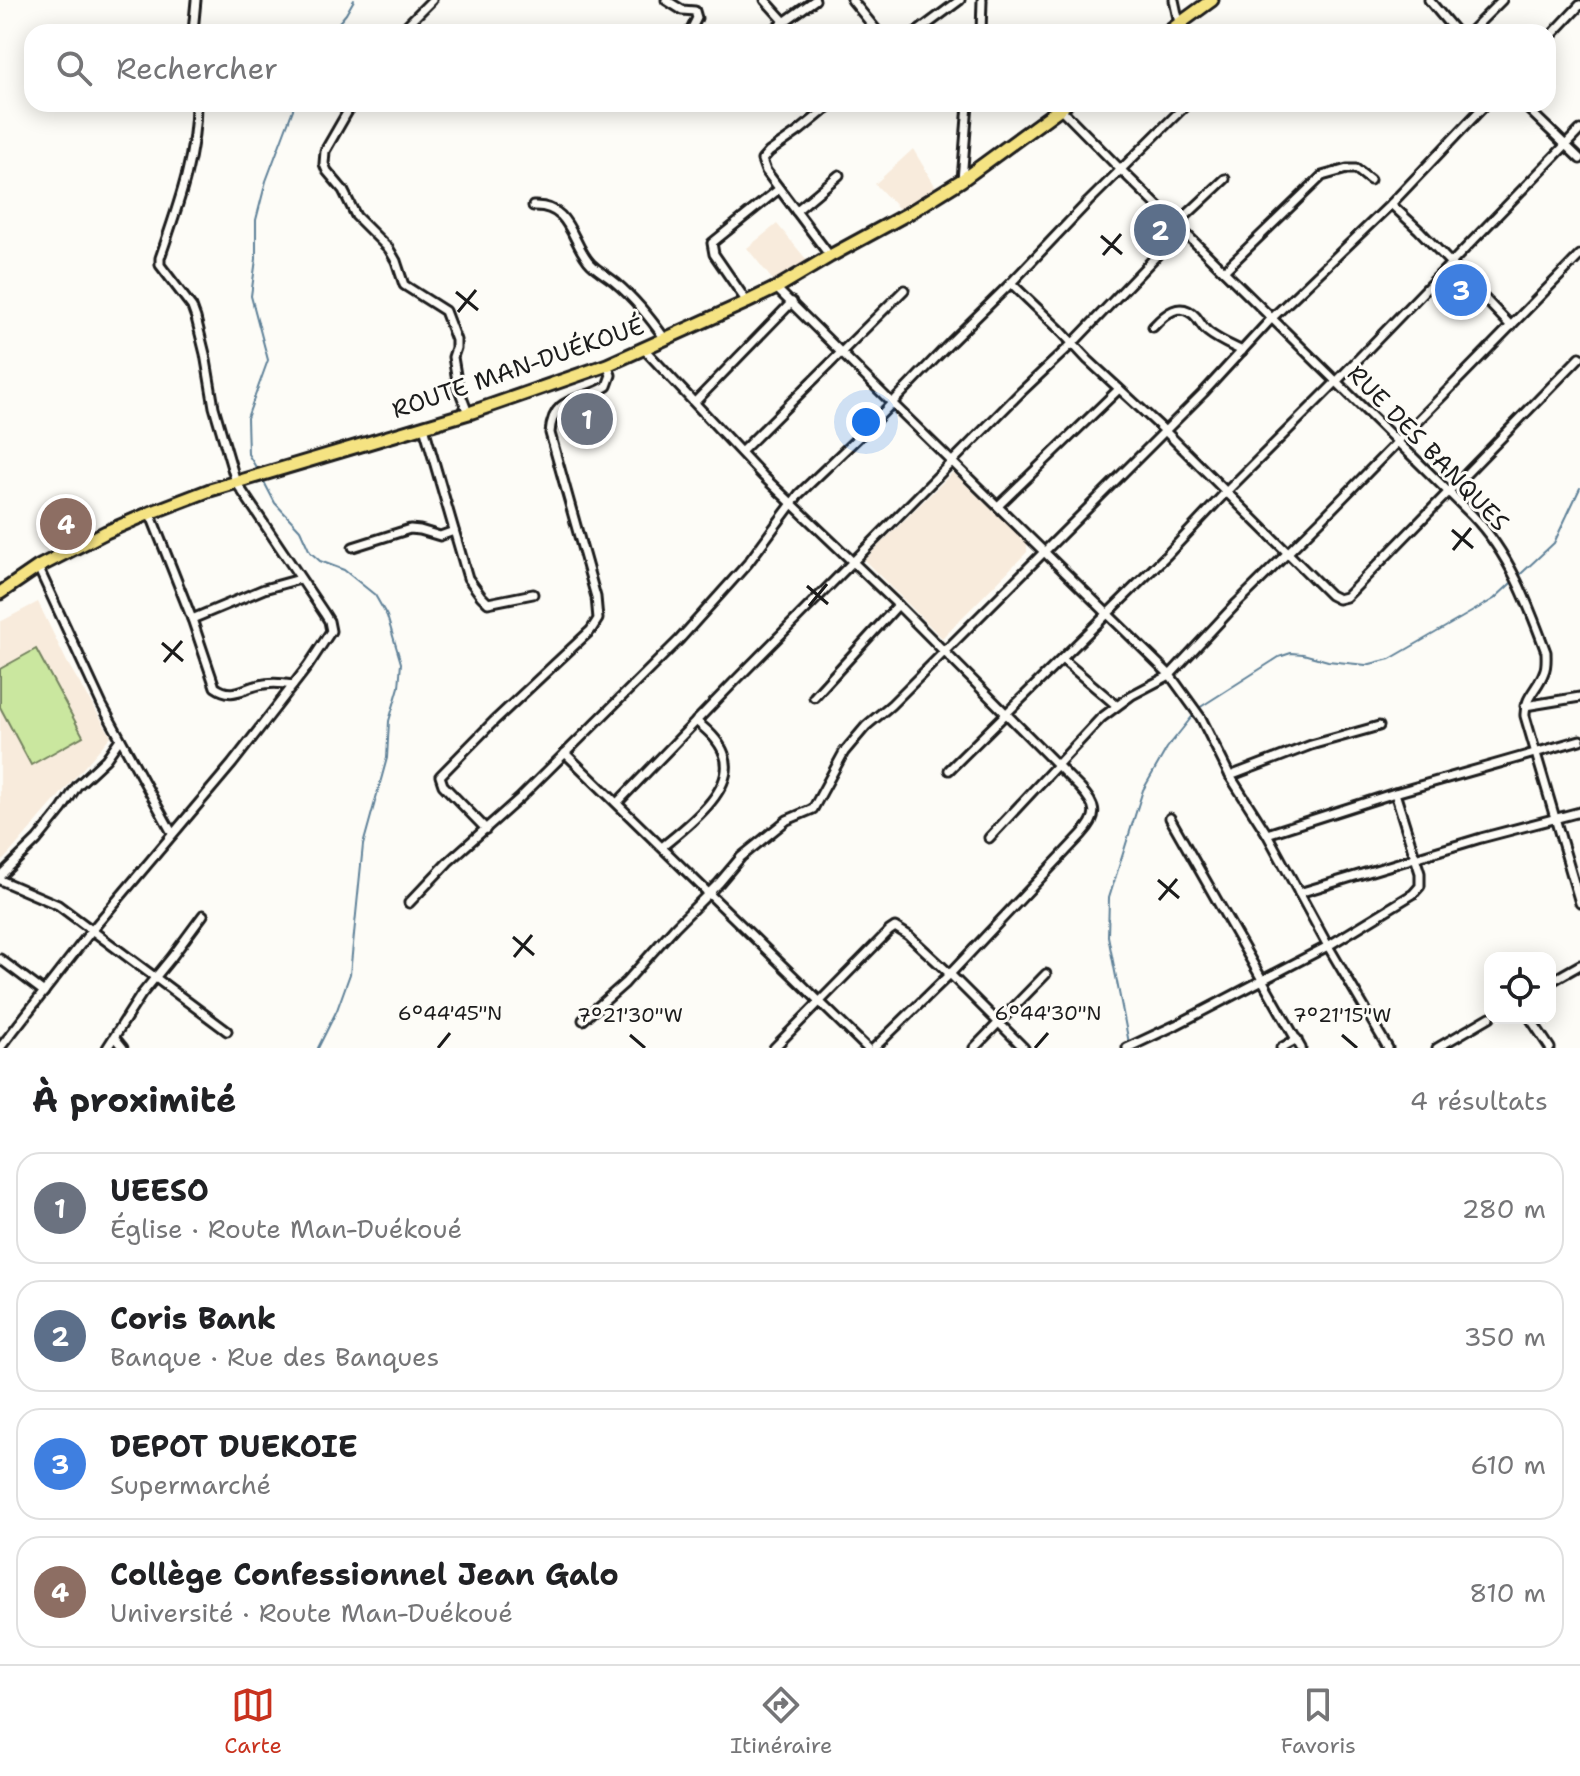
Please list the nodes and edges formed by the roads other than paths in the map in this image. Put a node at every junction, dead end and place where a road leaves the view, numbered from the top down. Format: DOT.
graph roads {
  1 [pos="196,0"];
  2 [pos="432,0"];
  3 [pos="666,0"];
  4 [pos="765,0"];
  5 [pos="815,0"];
  6 [pos="852,0"];
  7 [pos="960,0"];
  8 [pos="982,0"];
  9 [pos="1174,0"];
  10 [pos="1212,0"];
  11 [pos="1429,0"];
  12 [pos="1502,0"];
  13 [pos="1580,5"];
  14 [pos="784,21"];
  15 [pos="1179,23"];
  16 [pos="194,24"];
  17 [pos="408,24"];
  18 [pos="694,24"];
  19 [pos="780,24"];
  20 [pos="872,24"];
  21 [pos="928,24"];
  22 [pos="981,24"];
  23 [pos="1449,24"];
  24 [pos="1478,24"];
  25 [pos="1556,30"];
  26 [pos="196,112"];
  27 [pos="347,112"];
  28 [pos="822,112"];
  29 [pos="967,112"];
  30 [pos="1055,112"];
  31 [pos="1068,112"];
  32 [pos="1179,112"];
  33 [pos="1478,112"];
  34 [pos="1531,112"];
  35 [pos="1580,130"];
  36 [pos="1565,145"];
  37 [pos="1580,159"];
  38 [pos="1121,170"];
  39 [pos="839,175"];
  40 [pos="1225,179"];
  41 [pos="962,180"];
  42 [pos="1370,180"];
  43 [pos="779,189"];
  44 [pos="1391,204"];
  45 [pos="533,206"];
  46 [pos="796,211"];
  47 [pos="1180,227"];
  48 [pos="1580,255"];
  49 [pos="830,256"];
  50 [pos="1451,263"];
  51 [pos="1224,271"];
  52 [pos="1011,283"];
  53 [pos="776,288"];
  54 [pos="904,290"];
  55 [pos="747,302"];
  56 [pos="792,302"];
  57 [pos="1272,318"];
  58 [pos="1511,326"];
  59 [pos="1153,327"];
  60 [pos="665,339"];
  61 [pos="1073,343"];
  62 [pos="644,349"];
  63 [pos="1242,351"];
  64 [pos="842,353"];
  65 [pos="1580,357"];
  66 [pos="607,365"];
  67 [pos="1336,382"];
  68 [pos="1119,389"];
  69 [pos="695,402"];
  70 [pos="892,403"];
  71 [pos="468,413"];
  72 [pos="424,427"];
  73 [pos="1165,431"];
  74 [pos="1397,442"];
  75 [pos="741,452"];
  76 [pos="952,463"];
  77 [pos="236,482"];
  78 [pos="1226,492"];
  79 [pos="1448,492"];
  80 [pos="791,504"];
  81 [pos="998,506"];
  82 [pos="150,513"];
  83 [pos="454,531"];
  84 [pos="353,547"];
  85 [pos="1044,551"];
  86 [pos="1288,553"];
  87 [pos="853,563"];
  88 [pos="38,567"];
  89 [pos="300,579"];
  90 [pos="0,593"];
  91 [pos="533,594"];
  92 [pos="898,605"];
  93 [pos="1107,614"];
  94 [pos="192,619"];
  95 [pos="943,651"];
  96 [pos="1062,659"];
  97 [pos="1170,675"];
  98 [pos="293,685"];
  99 [pos="814,697"];
  100 [pos="1580,697"];
  101 [pos="1116,705"];
  102 [pos="1525,706"];
  103 [pos="1006,714"];
  104 [pos="696,721"];
  105 [pos="1379,726"];
  106 [pos="120,739"];
  107 [pos="1580,740"];
  108 [pos="565,753"];
  109 [pos="1537,753"];
  110 [pos="1058,766"];
  111 [pos="949,770"];
  112 [pos="1230,776"];
  113 [pos="1395,793"];
  114 [pos="617,803"];
  115 [pos="1580,812"];
  116 [pos="1170,818"];
  117 [pos="1556,819"];
  118 [pos="486,829"];
  119 [pos="172,833"];
  120 [pos="1267,834"];
  121 [pos="989,838"];
  122 [pos="662,847"];
  123 [pos="1416,859"];
  124 [pos="0,878"];
  125 [pos="1578,884"];
  126 [pos="1299,893"];
  127 [pos="709,894"];
  128 [pos="409,903"];
  129 [pos="1580,903"];
  130 [pos="203,915"];
  131 [pos="92,930"];
  132 [pos="1328,946"];
  133 [pos="0,959"];
  134 [pos="1580,965"];
  135 [pos="950,974"];
  136 [pos="1046,974"];
  137 [pos="154,978"];
  138 [pos="1556,979"];
  139 [pos="1263,980"];
  140 [pos="44,992"];
  141 [pos="820,1002"];
  142 [pos="583,1020"];
  143 [pos="1484,1021"];
  144 [pos="999,1023"];
  145 [pos="1534,1024"];
  146 [pos="227,1031"];
  147 [pos="115,1038"];
  148 [pos="1297,1039"];
  149 [pos="0,1048"];
  150 [pos="107,1048"];
  151 [pos="123,1048"];
  152 [pos="774,1048"];
  153 [pos="867,1048"];
  154 [pos="874,1048"];
  155 [pos="974,1048"];
  156 [pos="1024,1048"];
  157 [pos="1127,1048"];
  158 [pos="1281,1048"];
  159 [pos="1301,1048"];
  160 [pos="1388,1048"];
  161 [pos="1437,1048"];
  162 [pos="1550,1048"];
  1 -- 16 [label="street"];
  2 -- 17 [label="street"];
  3 -- 18 [label="street"];
  4 -- 14 [label="street"];
  5 -- 14 [label="street"];
  6 -- 20 [label="street"];
  7 -- 21 [label="street"];
  8 -- 22 [label="street"];
  9 -- 15 [label="street"];
  10 -- 15 [label="main road"];
  11 -- 23 [label="street"];
  12 -- 24 [label="street"];
  13 -- 25 [label="street"];
  14 -- 19 [label="street"];
  26 -- 77 [label="street"];
  27 -- 71 [label="street"];
  28 -- 43 [label="street"];
  29 -- 41 [label="street"];
  30 -- 41 [label="main road, ROUTE MAN-DUÉKOUÉ"];
  31 -- 38 [label="street, RUE DES BANQUES"];
  32 -- 38 [label="street"];
  33 -- 44 [label="street"];
  34 -- 36 [label="street"];
  35 -- 36 [label="street"];
  36 -- 37 [label="street"];
  36 -- 50 [label="street"];
  38 -- 47 [label="street, RUE DES BANQUES"];
  38 -- 52 [label="street"];
  39 -- 46 [label="street"];
  40 -- 47 [label="street"];
  41 -- 49 [label="main road, ROUTE MAN-DUÉKOUÉ"];
  42 -- 51 [label="street"];
  43 -- 46 [label="street"];
  43 -- 55 [label="street"];
  44 -- 50 [label="street"];
  44 -- 57 [label="street"];
  45 -- 60 [label="street"];
  46 -- 49 [label="street"];
  47 -- 51 [label="street, RUE DES BANQUES"];
  47 -- 61 [label="street"];
  48 -- 58 [label="street"];
  49 -- 53 [label="main road, ROUTE MAN-DUÉKOUÉ"];
  50 -- 58 [label="street"];
  50 -- 67 [label="street"];
  51 -- 57 [label="street, RUE DES BANQUES"];
  52 -- 61 [label="street"];
  52 -- 70 [label="street"];
  53 -- 55 [label="main road, ROUTE MAN-DUÉKOUÉ"];
  53 -- 56 [label="street"];
  54 -- 64 [label="street"];
  55 -- 60 [label="main road, ROUTE MAN-DUÉKOUÉ"];
  56 -- 64 [label="street"];
  56 -- 69 [label="street"];
  57 -- 63 [label="street"];
  57 -- 67 [label="street, RUE DES BANQUES"];
  58 -- 74 [label="street"];
  59 -- 63 [label="street"];
  60 -- 62 [label="main road, ROUTE MAN-DUÉKOUÉ"];
  61 -- 68 [label="street"];
  61 -- 76 [label="street"];
  62 -- 66 [label="main road, ROUTE MAN-DUÉKOUÉ"];
  62 -- 69 [label="street"];
  63 -- 73 [label="street"];
  64 -- 70 [label="street"];
  64 -- 75 [label="street"];
  65 -- 79 [label="street"];
  66 -- 71 [label="main road, ROUTE MAN-DUÉKOUÉ"];
  66 -- 118 [label="street"];
  67 -- 74 [label="street, RUE DES BANQUES"];
  67 -- 78 [label="street"];
  68 -- 73 [label="street"];
  68 -- 81 [label="street"];
  69 -- 75 [label="street"];
  70 -- 76 [label="street"];
  70 -- 80 [label="street"];
  71 -- 72 [label="main road, ROUTE MAN-DUÉKOUÉ"];
  72 -- 77 [label="main road, ROUTE MAN-DUÉKOUÉ"];
  72 -- 83 [label="street"];
  73 -- 78 [label="street"];
  73 -- 85 [label="street"];
  74 -- 79 [label="street, RUE DES BANQUES"];
  74 -- 86 [label="street"];
  75 -- 80 [label="street"];
  76 -- 81 [label="street"];
  76 -- 87 [label="street"];
  77 -- 82 [label="main road, ROUTE MAN-DUÉKOUÉ"];
  77 -- 89 [label="street"];
  78 -- 86 [label="street"];
  78 -- 93 [label="street"];
  79 -- 86 [label="street"];
  79 -- 102 [label="street, RUE DES BANQUES"];
  80 -- 87 [label="street"];
  80 -- 108 [label="street"];
  81 -- 85 [label="street"];
  82 -- 88 [label="main road, ROUTE MAN-DUÉKOUÉ"];
  82 -- 94 [label="street"];
  83 -- 84 [label="street"];
  83 -- 91 [label="street"];
  85 -- 93 [label="street"];
  85 -- 95 [label="street"];
  86 -- 97 [label="street"];
  87 -- 92 [label="street"];
  87 -- 104 [label="street"];
  88 -- 90 [label="main road, ROUTE MAN-DUÉKOUÉ"];
  88 -- 106 [label="street"];
  89 -- 94 [label="street"];
  89 -- 98 [label="street"];
  92 -- 95 [label="street"];
  92 -- 99 [label="street"];
  93 -- 96 [label="street"];
  93 -- 97 [label="street"];
  94 -- 98 [label="street"];
  95 -- 103 [label="street"];
  95 -- 127 [label="street"];
  96 -- 101 [label="street"];
  96 -- 103 [label="street"];
  97 -- 101 [label="street"];
  97 -- 112 [label="street"];
  98 -- 119 [label="street"];
  100 -- 102 [label="street"];
  101 -- 110 [label="street"];
  102 -- 109 [label="street"];
  103 -- 110 [label="street"];
  103 -- 111 [label="street"];
  104 -- 114 [label="street"];
  104 -- 122 [label="street"];
  105 -- 112 [label="street"];
  106 -- 119 [label="street"];
  106 -- 124 [label="street"];
  107 -- 109 [label="street"];
  108 -- 114 [label="street"];
  108 -- 118 [label="street"];
  109 -- 113 [label="street"];
  109 -- 117 [label="street"];
  110 -- 121 [label="street"];
  110 -- 135 [label="street"];
  112 -- 120 [label="street"];
  113 -- 120 [label="street"];
  113 -- 123 [label="street"];
  114 -- 122 [label="street"];
  115 -- 117 [label="street"];
  116 -- 139 [label="street"];
  117 -- 123 [label="street"];
  117 -- 125 [label="street"];
  118 -- 128 [label="street"];
  119 -- 131 [label="street"];
  120 -- 126 [label="street"];
  122 -- 127 [label="street"];
  123 -- 126 [label="street"];
  123 -- 132 [label="street"];
  124 -- 131 [label="street"];
  125 -- 129 [label="street"];
  126 -- 132 [label="street"];
  127 -- 141 [label="street"];
  127 -- 142 [label="street"];
  130 -- 137 [label="street"];
  131 -- 137 [label="street"];
  131 -- 140 [label="street"];
  132 -- 139 [label="street"];
  132 -- 160 [label="street"];
  133 -- 140 [label="street"];
  134 -- 138 [label="street"];
  135 -- 141 [label="street"];
  135 -- 144 [label="street"];
  135 -- 154 [label="street"];
  136 -- 144 [label="street"];
  137 -- 146 [label="street"];
  137 -- 147 [label="street"];
  139 -- 148 [label="street"];
  139 -- 157 [label="street"];
  140 -- 149 [label="street"];
  141 -- 152 [label="street"];
  141 -- 153 [label="street"];
  143 -- 161 [label="street"];
  144 -- 155 [label="street"];
  144 -- 156 [label="street"];
  145 -- 162 [label="street"];
  147 -- 150 [label="street"];
  147 -- 151 [label="street"];
  148 -- 158 [label="street"];
  148 -- 159 [label="street"];
}
